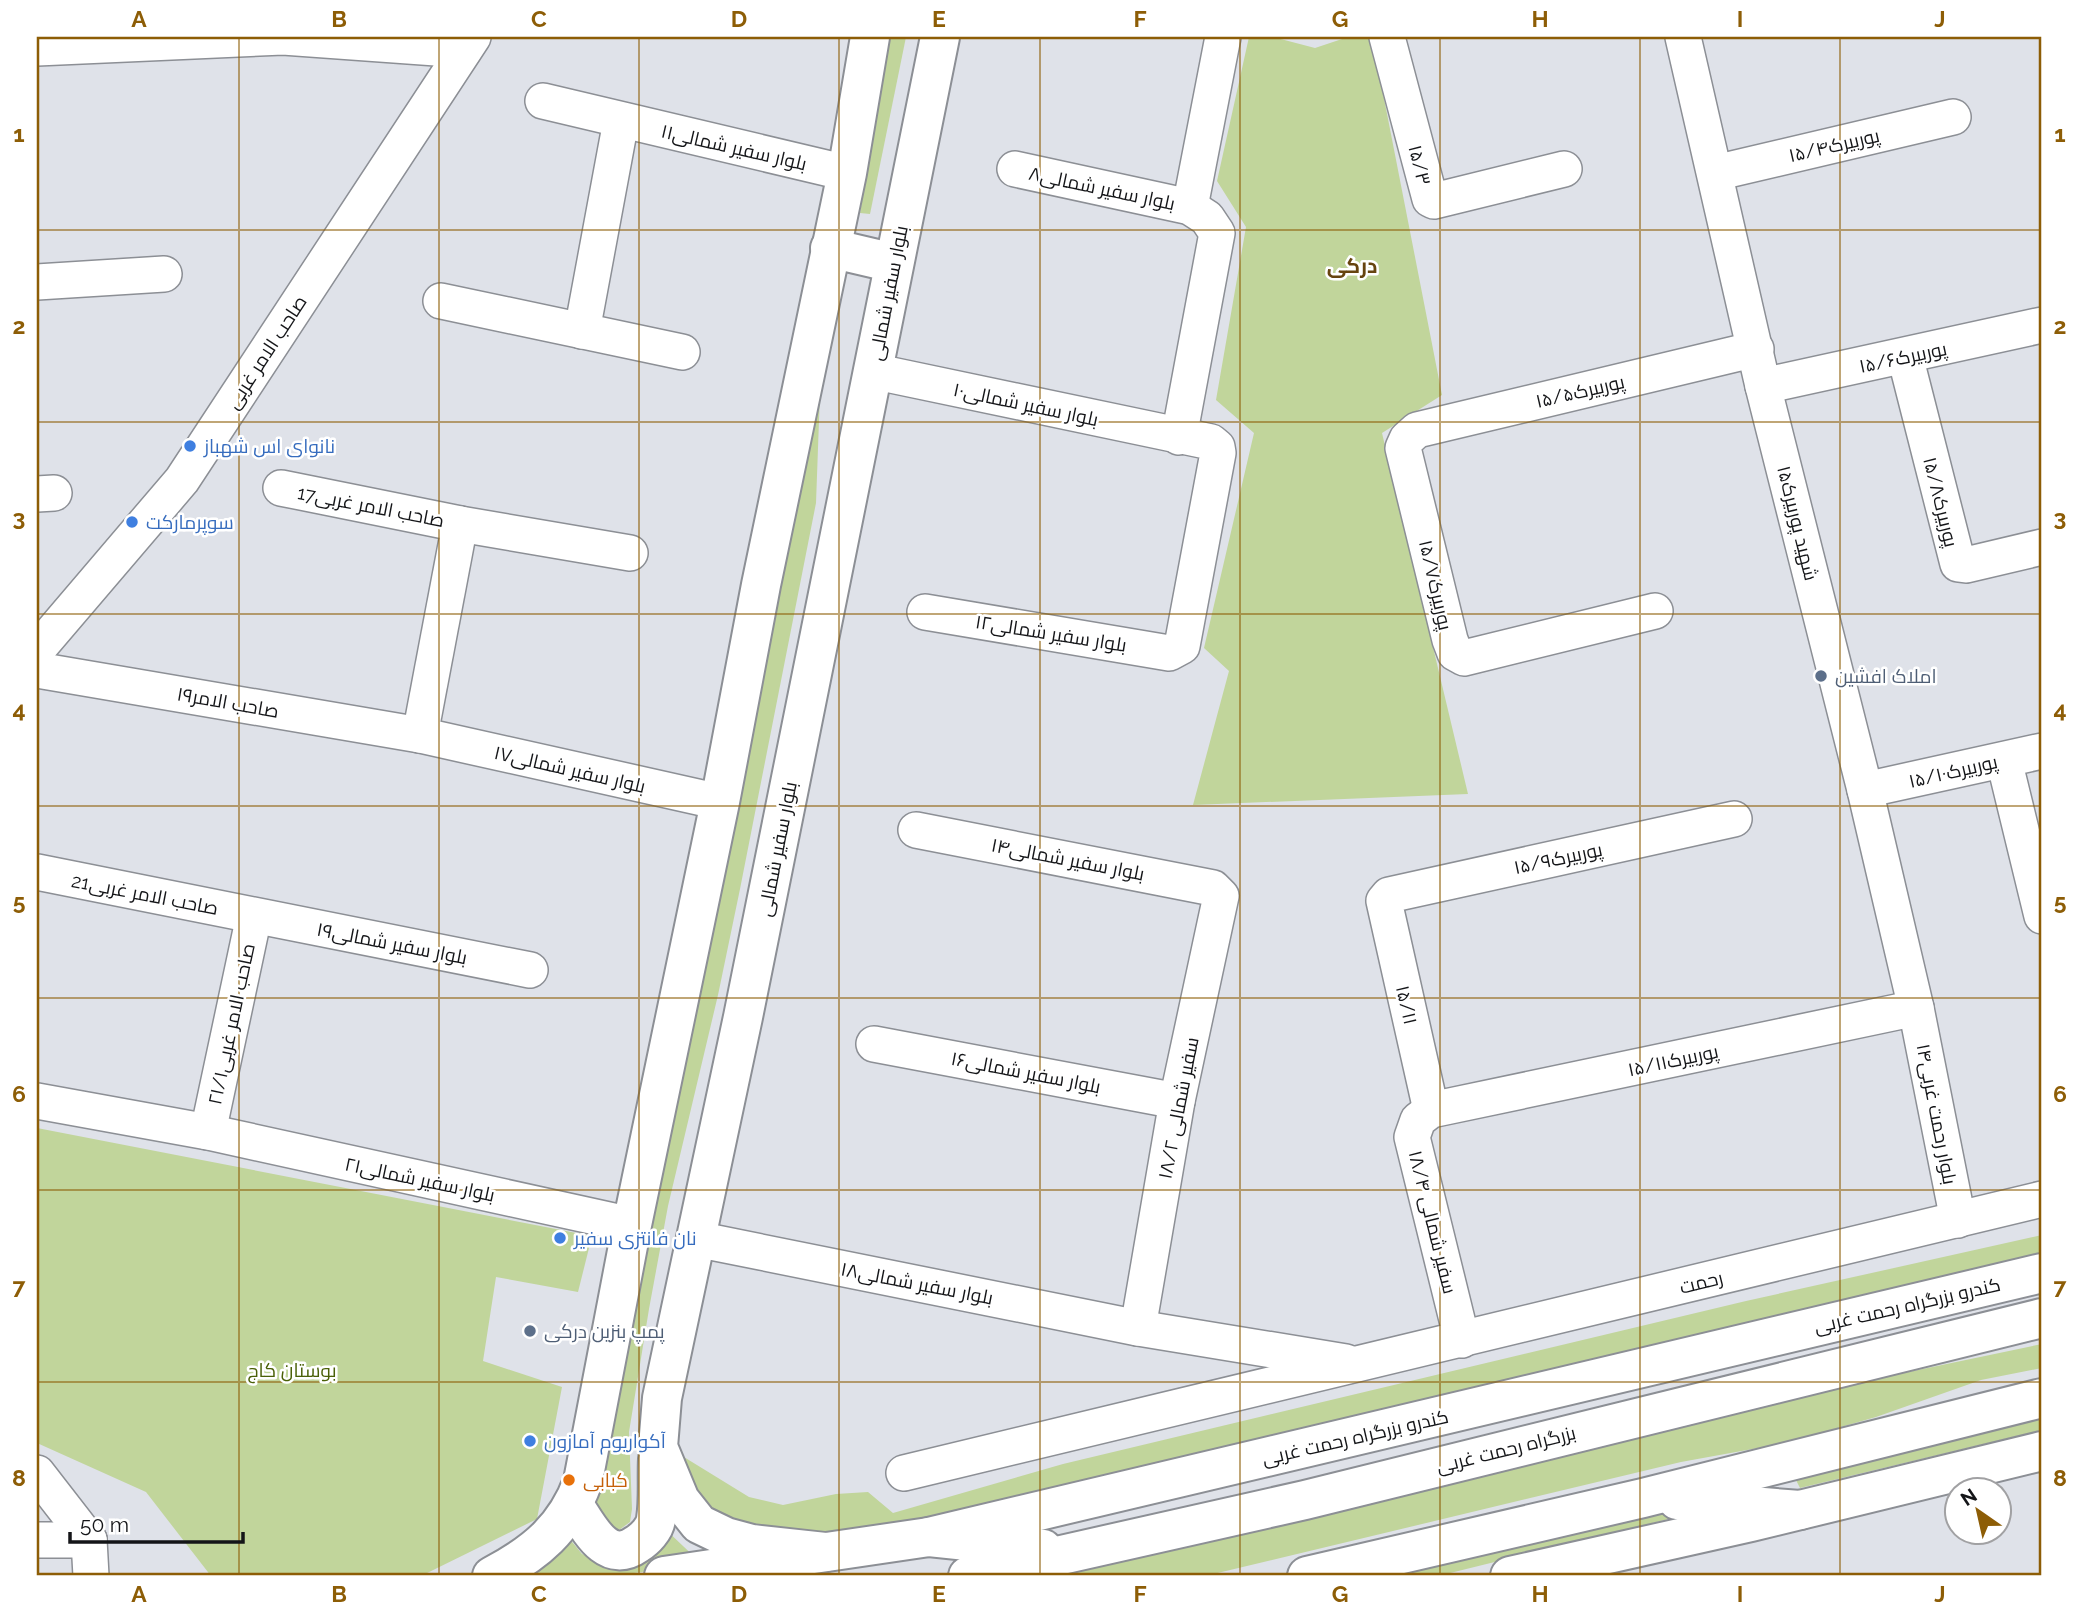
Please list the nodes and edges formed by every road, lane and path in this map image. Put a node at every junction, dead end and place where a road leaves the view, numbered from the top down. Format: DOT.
graph roads {
  1 [pos="283,37"];
  2 [pos="870,37"];
  3 [pos="940,37"];
  4 [pos="1223,37"];
  5 [pos="1387,37"];
  6 [pos="1683,37"];
  7 [pos="134,40"];
  8 [pos="468,43"];
  9 [pos="37,48"];
  10 [pos="543,101"];
  11 [pos="1953,117"];
  12 [pos="621,121"];
  13 [pos="1015,169"];
  14 [pos="1564,169"];
  15 [pos="847,173"];
  16 [pos="1715,173"];
  17 [pos="1190,207"];
  18 [pos="830,248"];
  19 [pos="894,263"];
  20 [pos="164,274"];
  21 [pos="37,282"];
  22 [pos="441,301"];
  23 [pos="2042,325"];
  24 [pos="582,331"];
  25 [pos="1756,349"];
  26 [pos="682,352"];
  27 [pos="1905,356"];
  28 [pos="872,371"];
  29 [pos="1763,386"];
  30 [pos="1179,437"];
  31 [pos="1407,439"];
  32 [pos="281,488"];
  33 [pos="460,524"];
  34 [pos="2042,547"];
  35 [pos="630,553"];
  36 [pos="1655,611"];
  37 [pos="925,612"];
  38 [pos="37,650"];
  39 [pos="1176,651"];
  40 [pos="37,670"];
  41 [pos="420,735"];
  42 [pos="2042,751"];
  43 [pos="2004,760"];
  44 [pos="1865,790"];
  45 [pos="720,802"];
  46 [pos="1734,820"];
  47 [pos="916,830"];
  48 [pos="37,872"];
  49 [pos="1218,891"];
  50 [pos="1384,901"];
  51 [pos="254,916"];
  52 [pos="2042,916"];
  53 [pos="530,970"];
  54 [pos="1916,1008"];
  55 [pos="874,1044"];
  56 [pos="37,1101"];
  57 [pos="1177,1101"];
  58 [pos="1431,1110"];
  59 [pos="208,1132"];
  60 [pos="2042,1199"];
  61 [pos="1958,1220"];
  62 [pos="632,1225"];
  63 [pos="696,1239"];
  64 [pos="2042,1273"];
  65 [pos="2042,1318"];
  66 [pos="1138,1328"];
  67 [pos="1462,1340"];
  68 [pos="1360,1364"];
  69 [pos="2042,1398"];
  70 [pos="658,1447"];
  71 [pos="2042,1451"];
  72 [pos="37,1473"];
  73 [pos="904,1473"];
  74 [pos="1643,1498"];
  75 [pos="574,1504"];
  76 [pos="1800,1510"];
  77 [pos="929,1537"];
  78 [pos="37,1540"];
  79 [pos="89,1540"];
  80 [pos="825,1552"];
  81 [pos="1073,1553"];
  82 [pos="91,1576"];
  83 [pos="492,1576"];
  84 [pos="664,1576"];
  85 [pos="968,1576"];
  86 [pos="1307,1576"];
  87 [pos="1510,1576"];
  1 -- 7 [label="street"];
  1 -- 8 [label="street"];
  2 -- 15 [label="main road"];
  3 -- 19 [label="main road, بلوار سفیر شمالی"];
  4 -- 17 [label="street"];
  5 -- 14 [label="street, ۱۵/۳"];
  6 -- 16 [label="street, شهید پوربیرک۱۵"];
  7 -- 9 [label="street"];
  8 -- 38 [label="street, صاحب الامر غربی"];
  10 -- 12 [label="street, بلوار سفیر شمالی۱۱"];
  11 -- 16 [label="street, پوربیرک۱۵/۴"];
  12 -- 15 [label="street, بلوار سفیر شمالی۱۱"];
  12 -- 24 [label="street"];
  13 -- 17 [label="street, بلوار سفیر شمالی۸"];
  15 -- 18 [label="main road"];
  16 -- 25 [label="street, شهید پوربیرک۱۵"];
  17 -- 30 [label="street"];
  18 -- 19 [label="main road"];
  18 -- 45 [label="main road"];
  19 -- 28 [label="main road, بلوار سفیر شمالی"];
  20 -- 21 [label="street"];
  22 -- 24 [label="street"];
  23 -- 27 [label="street, پوربیرک۱۵/۶"];
  24 -- 26 [label="street"];
  25 -- 29 [label="street, شهید پوربیرک۱۵"];
  25 -- 31 [label="street, پوربیرک۱۵/۵"];
  27 -- 29 [label="street, پوربیرک۱۵/۶"];
  27 -- 34 [label="street, پوربیرک۱۵/۸"];
  28 -- 30 [label="street, بلوار سفیر شمالی۱۰"];
  28 -- 63 [label="main road, بلوار سفیر شمالی"];
  29 -- 44 [label="street, شهید پوربیرک۱۵"];
  30 -- 39 [label="street, بلوار سفیر شمالی۱۰"];
  31 -- 36 [label="street, پوربیرک۱۵/۷"];
  32 -- 33 [label="street, صاحب الامر غربی17"];
  33 -- 35 [label="street, صاحب الامر غربی17"];
  33 -- 41 [label="street"];
  37 -- 39 [label="street, بلوار سفیر شمالی۱۲"];
  40 -- 41 [label="street, صاحب الامر۱۹"];
  41 -- 45 [label="street, بلوار سفیر شمالی۱۷"];
  42 -- 43 [label="street, پوربیرک۱۵/۱۰"];
  43 -- 44 [label="street, پوربیرک۱۵/۱۰"];
  43 -- 52 [label="street"];
  44 -- 54 [label="street, شهید پوربیرک۱۵"];
  45 -- 62 [label="main road"];
  46 -- 50 [label="street, پوربیرک۱۵/۹"];
  47 -- 49 [label="street, بلوار سفیر شمالی۱۴"];
  48 -- 51 [label="street, 21صاحب الامر غربی"];
  49 -- 57 [label="street, سفیر شمالی ۱۸/۲"];
  50 -- 58 [label="street, ۱۵/۱۱"];
  51 -- 53 [label="street, بلوار سفیر شمالی۱۹"];
  51 -- 59 [label="street, صاحب الامر غربی۲۱/۱"];
  54 -- 58 [label="street, پوربیرک۱۵/۱۱"];
  54 -- 61 [label="street, بلوار رحمت غربی۱۴"];
  55 -- 57 [label="street, بلوار سفیر شمالی۱۶"];
  56 -- 59 [label="street, بلوار سفیر شمالی۲۱"];
  57 -- 66 [label="street, سفیر شمالی ۱۸/۲"];
  58 -- 67 [label="street, سفیر شمالی ۱۸/۴"];
  59 -- 62 [label="street, بلوار سفیر شمالی۲۱"];
  60 -- 61 [label="street, رحمت"];
  61 -- 67 [label="street, رحمت"];
  62 -- 75 [label="main road"];
  63 -- 66 [label="street, بلوار سفیر شمالی۱۸"];
  63 -- 70 [label="main road, بلوار سفیر شمالی"];
  64 -- 77 [label="main road, کندرو بزرگراه رحمت غربی"];
  65 -- 81 [label="main road, بزرگراه رحمت غربی"];
  66 -- 68 [label="street, بلوار سفیر شمالی۱۸"];
  67 -- 68 [label="street, رحمت"];
  68 -- 73 [label="street, رحمت"];
  69 -- 74 [label="main road"];
  70 -- 75 [label="main road"];
  70 -- 80 [label="main road, بلوار سفیر شمالی"];
  71 -- 76 [label="main road"];
  72 -- 79 [label="street"];
  74 -- 76 [label="main road"];
  74 -- 86 [label="main road"];
  75 -- 83 [label="main road"];
  76 -- 87 [label="main road"];
  77 -- 80 [label="main road, کندرو بزرگراه رحمت غربی"];
  77 -- 81 [label="main road"];
  78 -- 79 [label="street"];
  79 -- 82 [label="street"];
  80 -- 84 [label="main road, کندرو بزرگراه رحمت غربی"];
  81 -- 85 [label="main road, بزرگراه رحمت غربی"];
}
